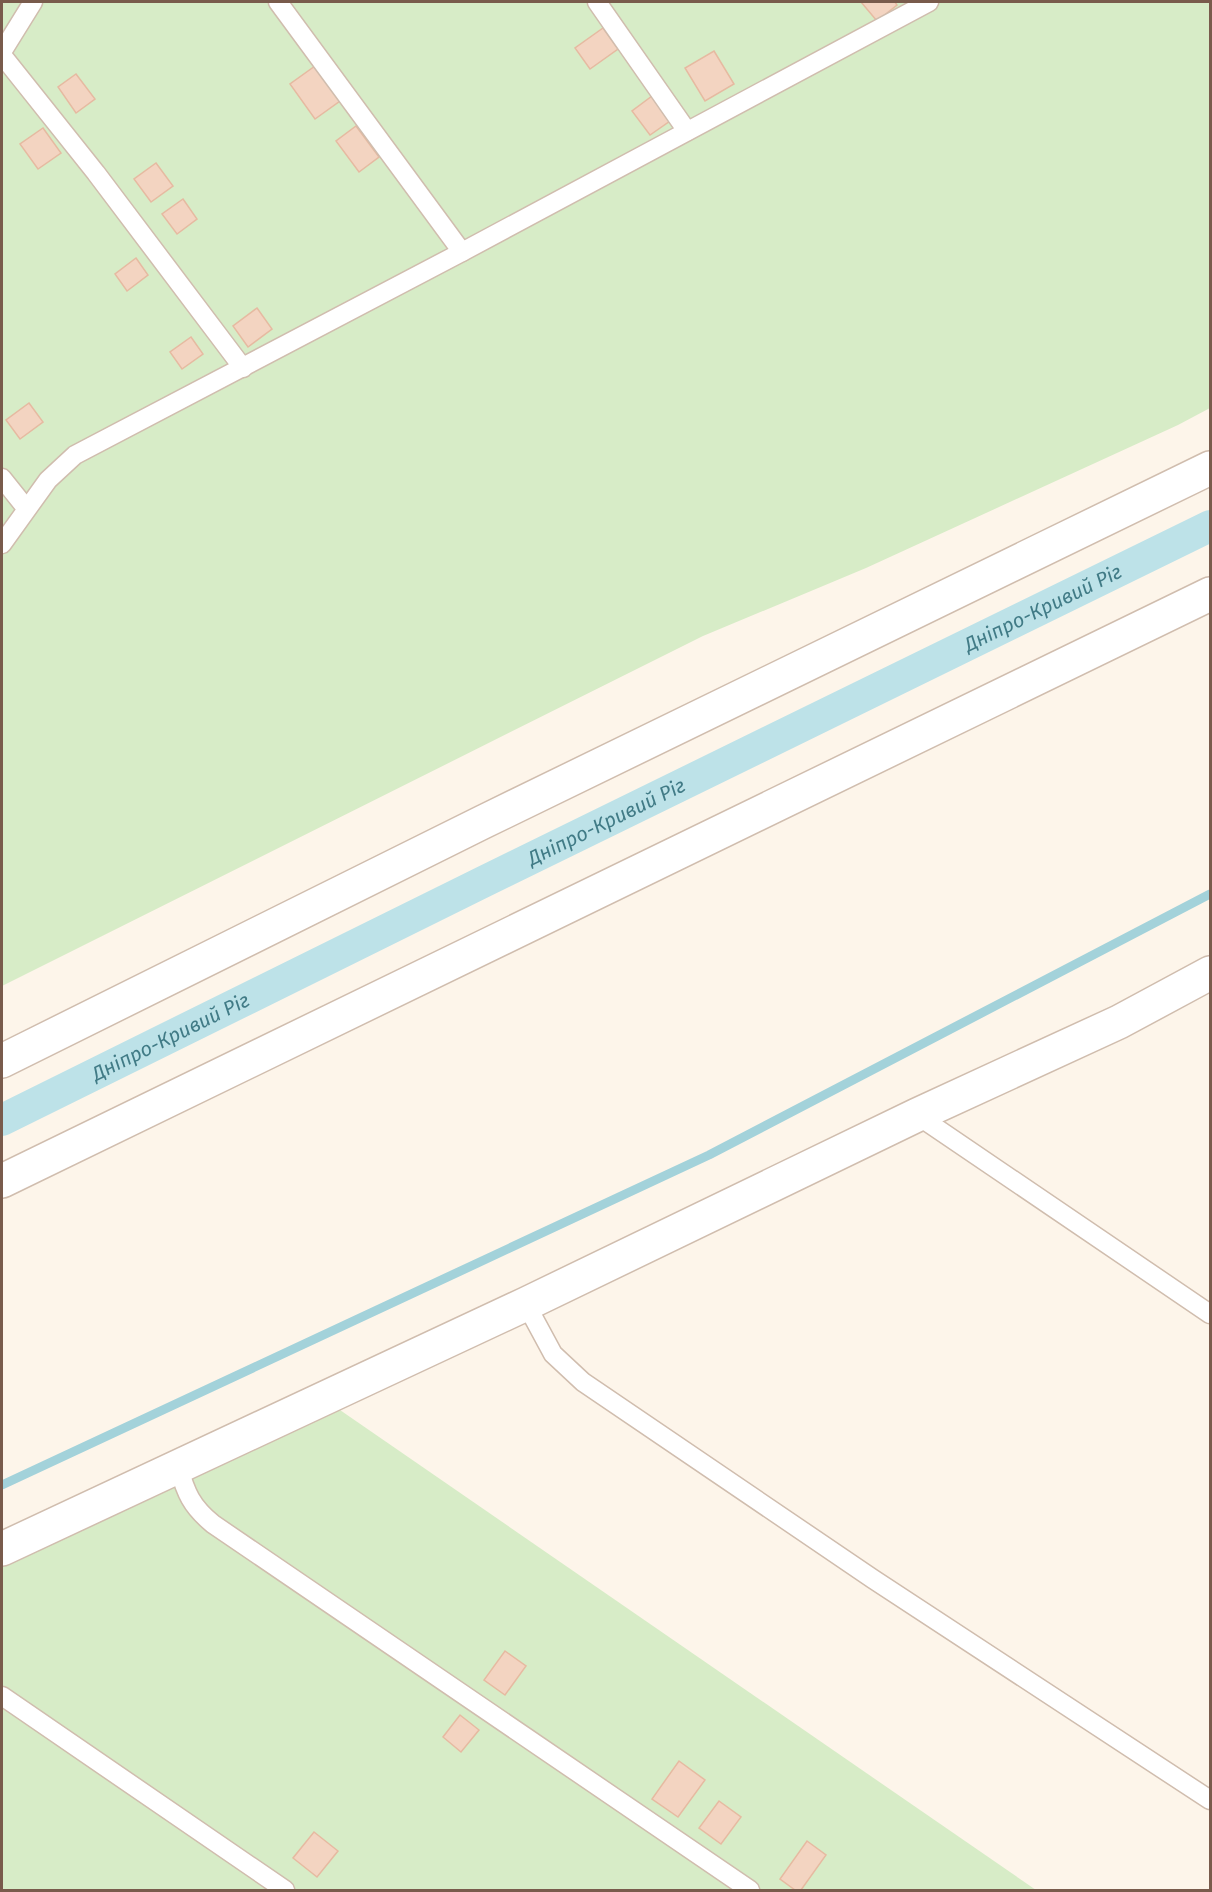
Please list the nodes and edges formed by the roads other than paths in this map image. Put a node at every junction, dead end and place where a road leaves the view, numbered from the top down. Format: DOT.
graph roads {
  1 [pos="33,2"];
  2 [pos="279,2"];
  3 [pos="597,2"];
  4 [pos="917,4"];
  5 [pos="2,53"];
  6 [pos="687,131"];
  7 [pos="462,252"];
  8 [pos="243,368"];
  9 [pos="1210,468"];
  10 [pos="2,478"];
  11 [pos="26,508"];
  12 [pos="2,544"];
  13 [pos="1210,594"];
  14 [pos="1210,973"];
  15 [pos="2,1061"];
  16 [pos="917,1116"];
  17 [pos="2,1181"];
  18 [pos="526,1304"];
  19 [pos="1210,1314"];
  20 [pos="178,1466"];
  21 [pos="2,1548"];
  22 [pos="2,1696"];
  23 [pos="1210,1800"];
  24 [pos="285,1890"];
  25 [pos="750,1890"];
  1 -- 5 [label="lane"];
  2 -- 7 [label="lane"];
  3 -- 6 [label="lane"];
  4 -- 6 [label="lane"];
  5 -- 8 [label="lane"];
  6 -- 7 [label="lane"];
  7 -- 8 [label="lane"];
  8 -- 11 [label="lane"];
  9 -- 15 [label="street"];
  10 -- 11 [label="lane"];
  11 -- 12 [label="lane"];
  13 -- 17 [label="street"];
  14 -- 16 [label="street"];
  16 -- 18 [label="street"];
  16 -- 19 [label="lane"];
  18 -- 20 [label="street"];
  18 -- 23 [label="lane"];
  20 -- 21 [label="street"];
  20 -- 25 [label="lane"];
  22 -- 24 [label="lane"];
}
